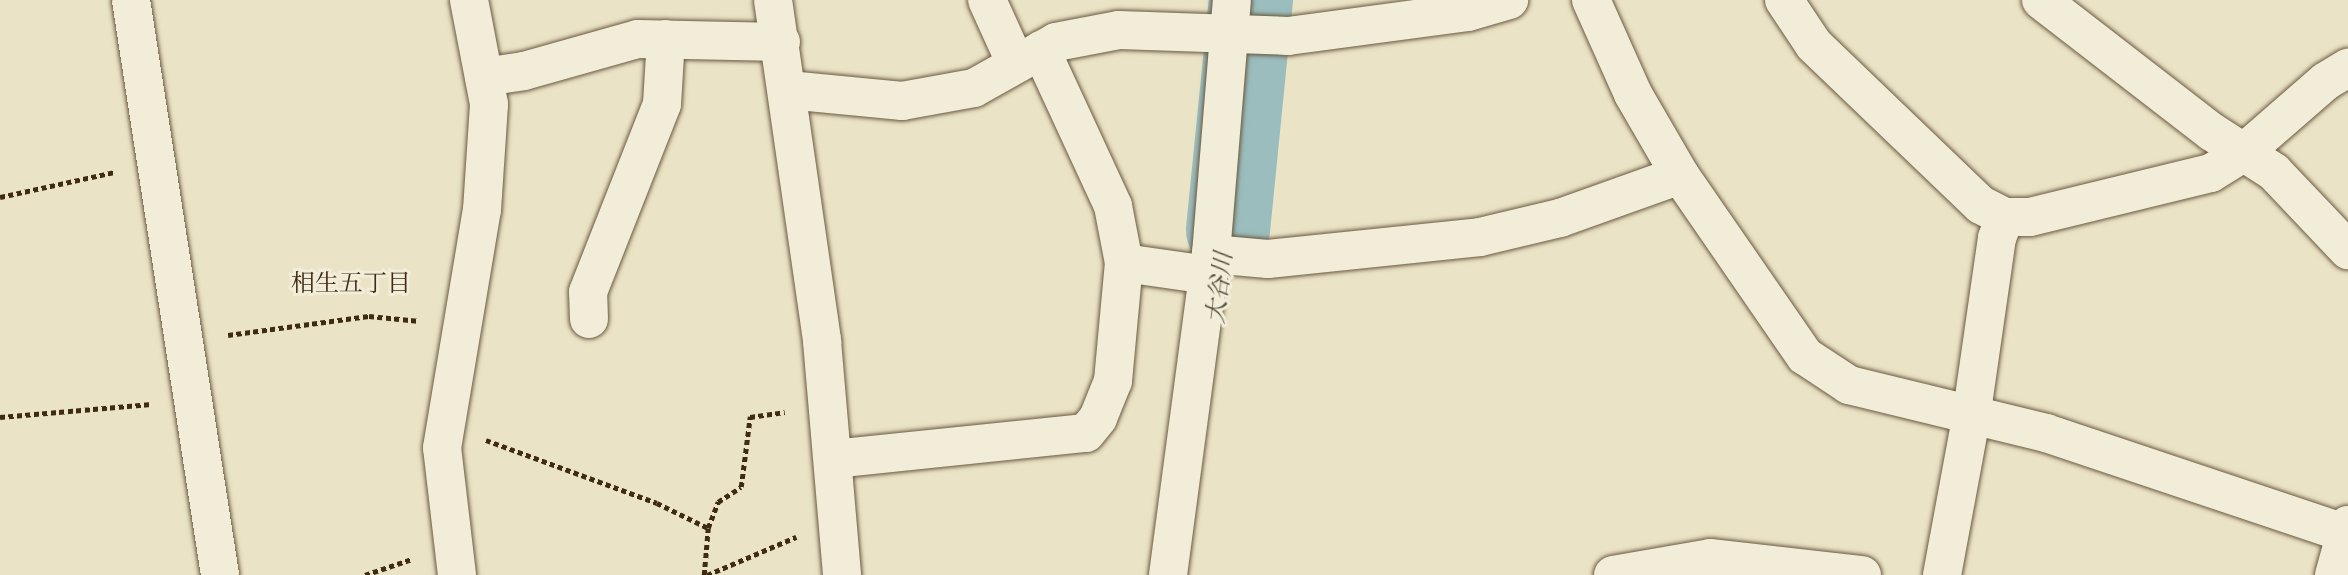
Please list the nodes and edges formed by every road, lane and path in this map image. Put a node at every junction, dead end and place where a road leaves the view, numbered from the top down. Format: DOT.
graph roads {
  1 [pos="131,0"];
  2 [pos="468,0"];
  3 [pos="772,0"];
  4 [pos="987,0"];
  5 [pos="1508,0"];
  6 [pos="1591,0"];
  7 [pos="1784,0"];
  8 [pos="2041,0"];
  9 [pos="1234,23"];
  10 [pos="666,39"];
  11 [pos="781,42"];
  12 [pos="1029,57"];
  13 [pos="2348,68"];
  14 [pos="484,77"];
  15 [pos="788,90"];
  16 [pos="2242,154"];
  17 [pos="157,163"];
  18 [pos="1680,175"];
  19 [pos="0,198"];
  20 [pos="2006,217"];
  21 [pos="2348,250"];
  22 [pos="1213,261"];
  23 [pos="1124,263"];
  24 [pos="589,319"];
  25 [pos="463,325"];
  26 [pos="185,341"];
  27 [pos="193,401"];
  28 [pos="828,406"];
  29 [pos="0,417"];
  30 [pos="1971,418"];
  31 [pos="446,425"];
  32 [pos="833,459"];
  33 [pos="708,528"];
  34 [pos="839,530"];
  35 [pos="2347,531"];
  36 [pos="220,575"];
  37 [pos="457,575"];
  38 [pos="705,575"];
  39 [pos="842,575"];
  40 [pos="1168,575"];
  41 [pos="1613,575"];
  42 [pos="1862,575"];
  43 [pos="1942,575"];
  44 [pos="2334,575"];
  1 -- 17 [label="street"];
  2 -- 14 [label="street"];
  3 -- 11 [label="street"];
  4 -- 12 [label="street"];
  5 -- 9 [label="street"];
  6 -- 18 [label="street"];
  7 -- 20 [label="street"];
  8 -- 16 [label="street"];
  9 -- 12 [label="street"];
  9 -- 22 [label="street"];
  10 -- 11 [label="street"];
  10 -- 14 [label="street"];
  10 -- 24 [label="street"];
  11 -- 15 [label="street"];
  12 -- 15 [label="street"];
  12 -- 23 [label="street"];
  13 -- 16 [label="street"];
  14 -- 25 [label="street"];
  15 -- 28 [label="street"];
  16 -- 20 [label="street"];
  16 -- 21 [label="street"];
  17 -- 19 [label="path"];
  17 -- 26 [label="street"];
  18 -- 22 [label="street"];
  18 -- 30 [label="street"];
  20 -- 30 [label="street"];
  22 -- 23 [label="street"];
  22 -- 40 [label="street"];
  23 -- 32 [label="street"];
  25 -- 26 [label="path"];
  25 -- 31 [label="street"];
  26 -- 27 [label="street"];
  27 -- 29 [label="path"];
  27 -- 36 [label="street"];
  28 -- 32 [label="street"];
  28 -- 33 [label="path"];
  30 -- 35 [label="street"];
  30 -- 43 [label="street"];
  31 -- 33 [label="path"];
  31 -- 37 [label="street"];
  32 -- 34 [label="street"];
  33 -- 38 [label="path"];
  34 -- 38 [label="path"];
  34 -- 39 [label="street"];
  35 -- 44 [label="street"];
  41 -- 42 [label="street"];
}
